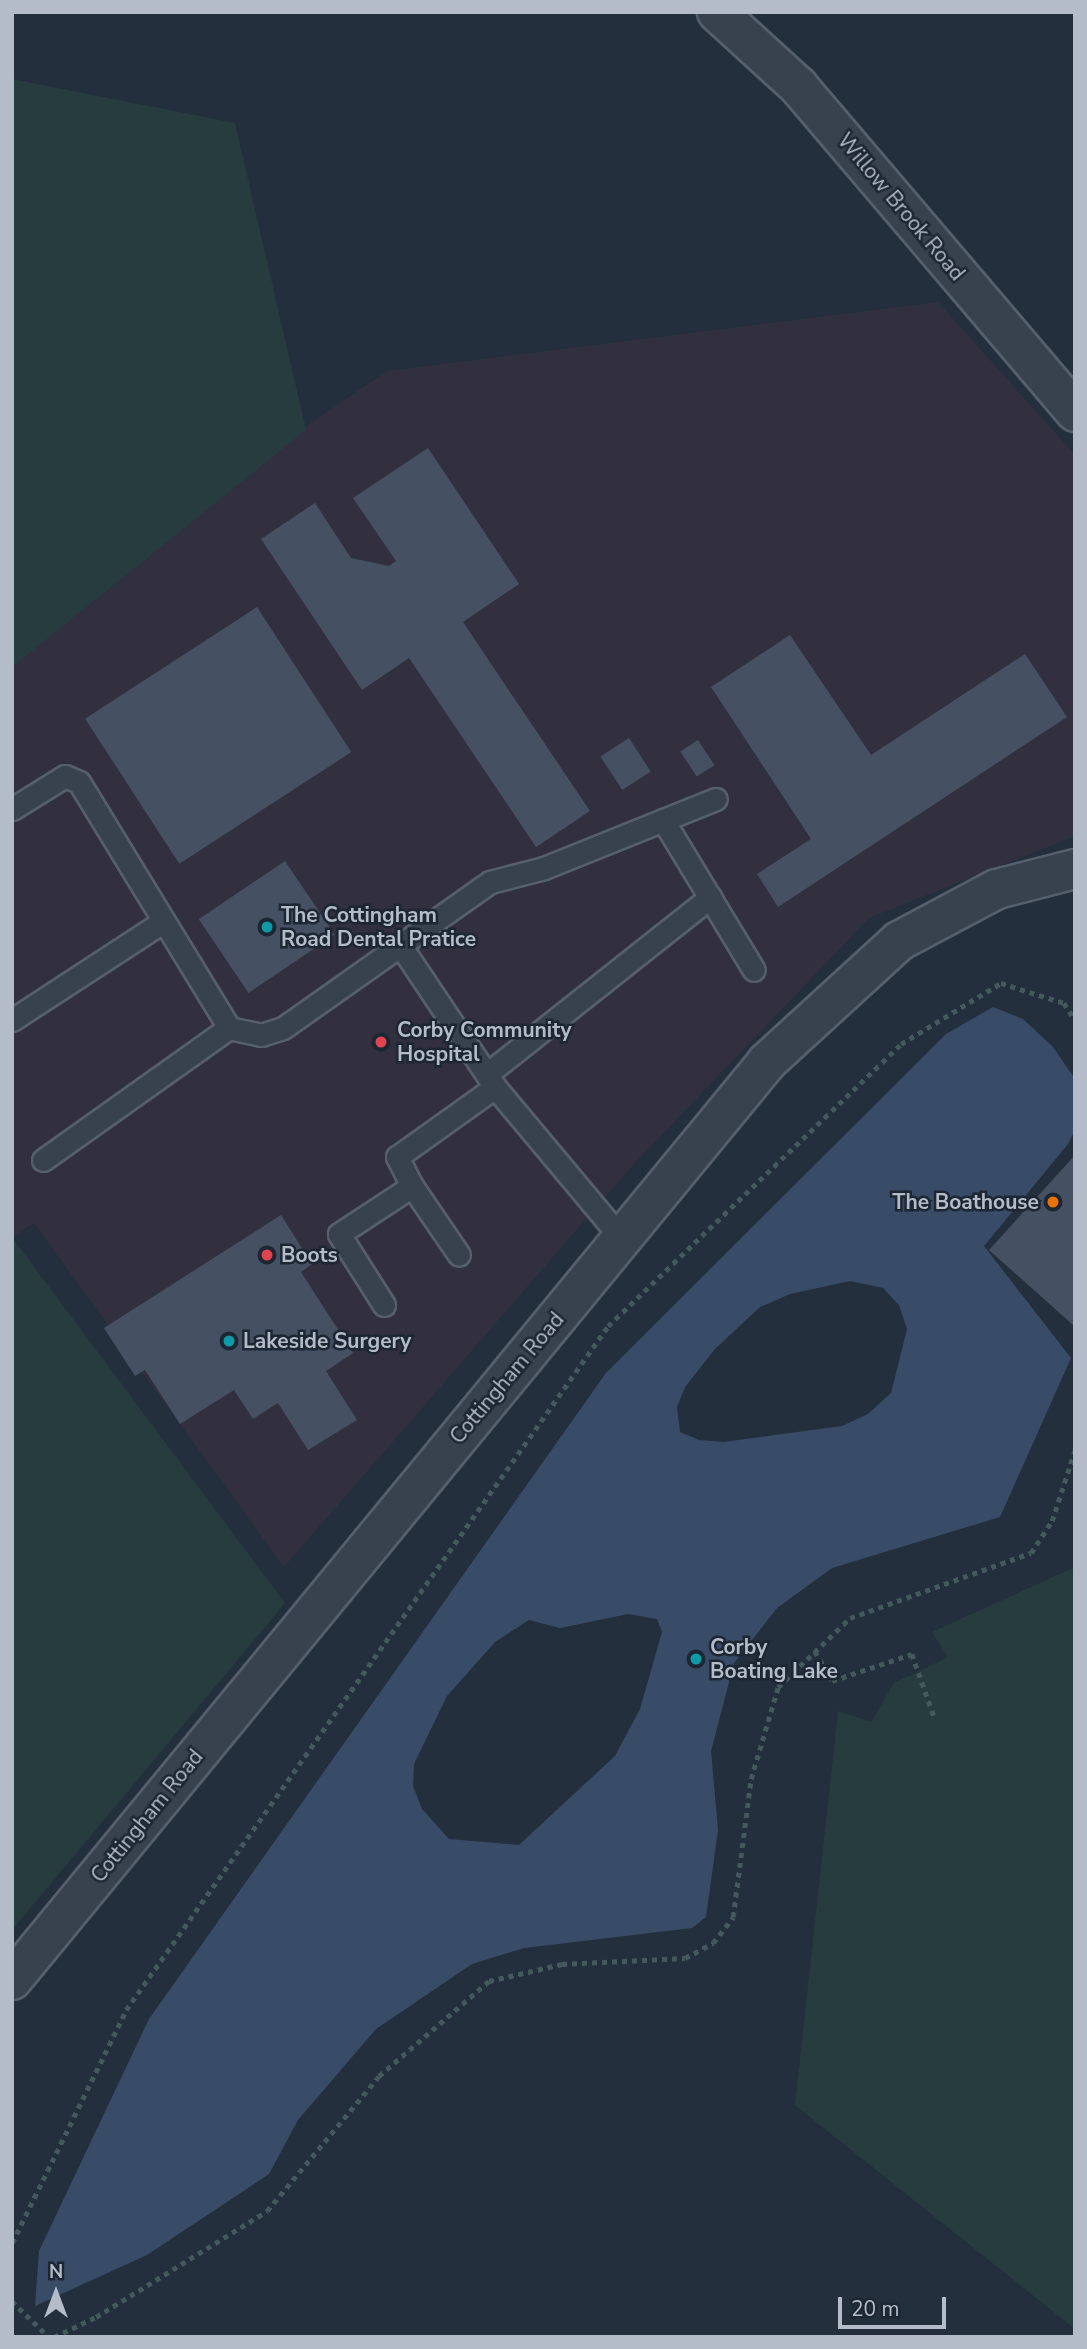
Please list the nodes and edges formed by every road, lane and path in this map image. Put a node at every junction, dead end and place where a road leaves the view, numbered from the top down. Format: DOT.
graph roads {
  1 [pos="718,12"];
  2 [pos="1075,412"];
  3 [pos="716,799"];
  4 [pos="12,809"];
  5 [pos="663,820"];
  6 [pos="1075,869"];
  7 [pos="710,897"];
  8 [pos="164,921"];
  9 [pos="400,945"];
  10 [pos="754,970"];
  11 [pos="12,1020"];
  12 [pos="1075,1020"];
  13 [pos="229,1028"];
  14 [pos="491,1081"];
  15 [pos="43,1160"];
  16 [pos="412,1186"];
  17 [pos="622,1238"];
  18 [pos="459,1255"];
  19 [pos="384,1305"];
  20 [pos="1075,1450"];
  21 [pos="815,1651"];
  22 [pos="934,1716"];
  23 [pos="12,1980"];
  24 [pos="12,2243"];
  25 [pos="12,2301"];
  26 [pos="52,2337"];
  1 -- 2 [label="street, Willow Brook Road"];
  3 -- 5 [label="lane"];
  4 -- 8 [label="lane"];
  5 -- 7 [label="lane"];
  5 -- 9 [label="lane"];
  6 -- 17 [label="street, Cottingham Road"];
  7 -- 10 [label="lane"];
  7 -- 14 [label="lane"];
  8 -- 11 [label="lane"];
  8 -- 13 [label="lane"];
  9 -- 13 [label="lane"];
  9 -- 14 [label="lane"];
  12 -- 24 [label="path"];
  13 -- 15 [label="lane"];
  14 -- 16 [label="lane"];
  14 -- 17 [label="lane"];
  16 -- 18 [label="lane"];
  16 -- 19 [label="lane"];
  17 -- 23 [label="street, Cottingham Road"];
  20 -- 21 [label="path"];
  21 -- 22 [label="path"];
  21 -- 26 [label="path"];
  25 -- 26 [label="path"];
}
